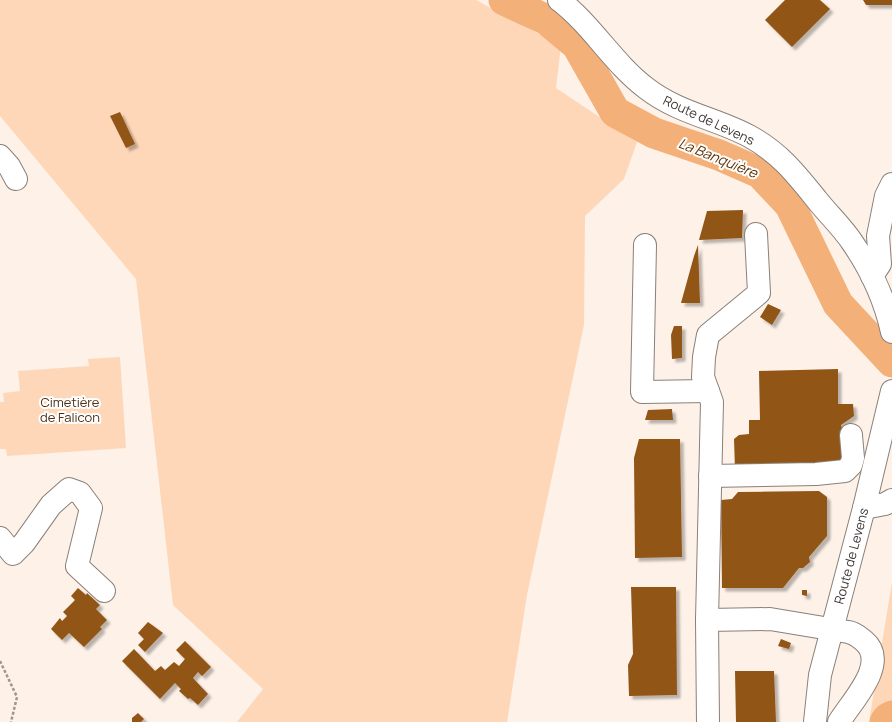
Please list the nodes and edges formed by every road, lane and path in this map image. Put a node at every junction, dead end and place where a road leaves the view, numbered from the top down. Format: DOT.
graph roads {
  1 [pos="559,0"];
  2 [pos="0,156"];
  3 [pos="16,179"];
  4 [pos="892,184"];
  5 [pos="756,234"];
  6 [pos="645,244"];
  7 [pos="872,276"];
  8 [pos="892,332"];
  9 [pos="892,391"];
  10 [pos="710,397"];
  11 [pos="852,435"];
  12 [pos="710,476"];
  13 [pos="889,502"];
  14 [pos="864,508"];
  15 [pos="0,538"];
  16 [pos="104,591"];
  17 [pos="707,620"];
  18 [pos="832,629"];
  19 [pos="0,660"];
  20 [pos="11,722"];
  21 [pos="708,722"];
  22 [pos="815,722"];
  23 [pos="838,722"];
  1 -- 7 [label="street, Route de Levens"];
  2 -- 3 [label="street"];
  4 -- 7 [label="street"];
  5 -- 10 [label="street"];
  6 -- 10 [label="street"];
  7 -- 8 [label="street, Route de Levens"];
  9 -- 14 [label="street, Route de Levens"];
  10 -- 12 [label="street"];
  11 -- 12 [label="street"];
  12 -- 17 [label="street"];
  13 -- 14 [label="street"];
  14 -- 18 [label="street, Route de Levens"];
  15 -- 16 [label="street"];
  17 -- 18 [label="street"];
  17 -- 21 [label="street"];
  18 -- 22 [label="street, Route de Levens"];
  18 -- 23 [label="street"];
  19 -- 20 [label="path"];
}
